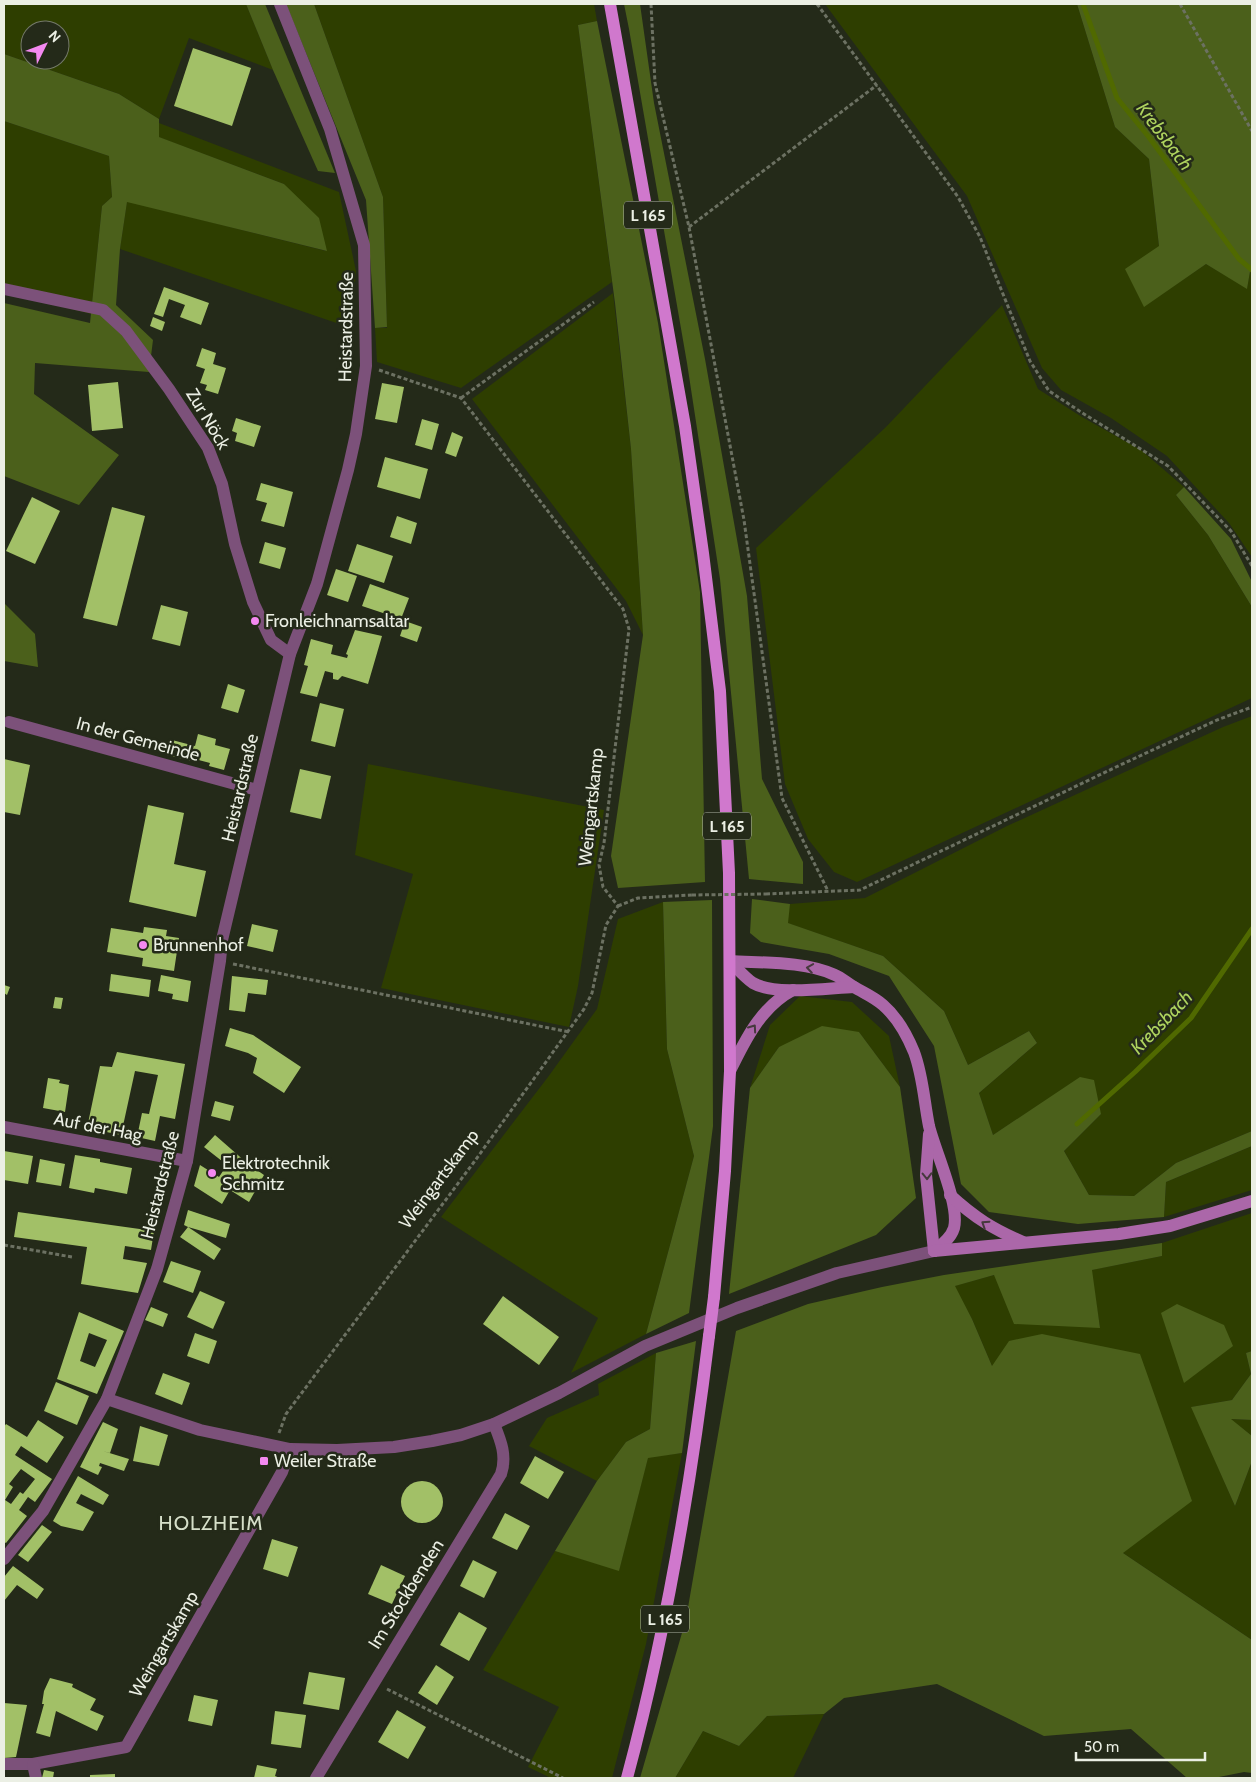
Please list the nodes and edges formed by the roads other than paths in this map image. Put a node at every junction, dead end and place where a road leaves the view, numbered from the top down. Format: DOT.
graph roads {
  1 [pos="280,4"];
  2 [pos="610,4"];
  3 [pos="4,289"];
  4 [pos="290,654"];
  5 [pos="9,722"];
  6 [pos="258,790"];
  7 [pos="730,961"];
  8 [pos="854,987"];
  9 [pos="793,990"];
  10 [pos="730,1070"];
  11 [pos="4,1127"];
  12 [pos="929,1127"];
  13 [pos="187,1161"];
  14 [pos="950,1195"];
  15 [pos="1252,1201"];
  16 [pos="1026,1243"];
  17 [pos="934,1251"];
  18 [pos="107,1399"];
  19 [pos="494,1424"];
  20 [pos="284,1448"];
  21 [pos="4,1559"];
  22 [pos="4,1764"];
  23 [pos="33,1764"];
  24 [pos="36,1778"];
  25 [pos="316,1778"];
  26 [pos="628,1778"];
  1 -- 4 [label="street, Heistardstraße"];
  2 -- 7 [label="main road, L 165"];
  3 -- 4 [label="street, Zur Nöck"];
  4 -- 6 [label="street, Heistardstraße"];
  5 -- 6 [label="street, In der Gemeinde"];
  6 -- 13 [label="street, Heistardstraße"];
  8 -- 7 [label="main road, one-way"];
  7 -- 9 [label="main road"];
  7 -- 10 [label="main road, L 165"];
  8 -- 9 [label="main road"];
  8 -- 12 [label="main road"];
  10 -- 9 [label="main road, L 165, one-way"];
  10 -- 26 [label="main road, L 165, bridge"];
  11 -- 13 [label="street, Auf der Hag"];
  12 -- 14 [label="main road"];
  12 -- 17 [label="main road, one-way"];
  13 -- 18 [label="street, Heistardstraße"];
  16 -- 14 [label="main road, one-way"];
  14 -- 17 [label="main road"];
  15 -- 16 [label="main road"];
  16 -- 17 [label="main road"];
  17 -- 19 [label="street"];
  18 -- 20 [label="street"];
  18 -- 21 [label="street, Heistardstraße"];
  19 -- 20 [label="street"];
  19 -- 25 [label="street, Im Stockbenden"];
  20 -- 23 [label="street, Weingartskamp"];
  22 -- 23 [label="street, Weingartskamp"];
  23 -- 24 [label="street"];
}
